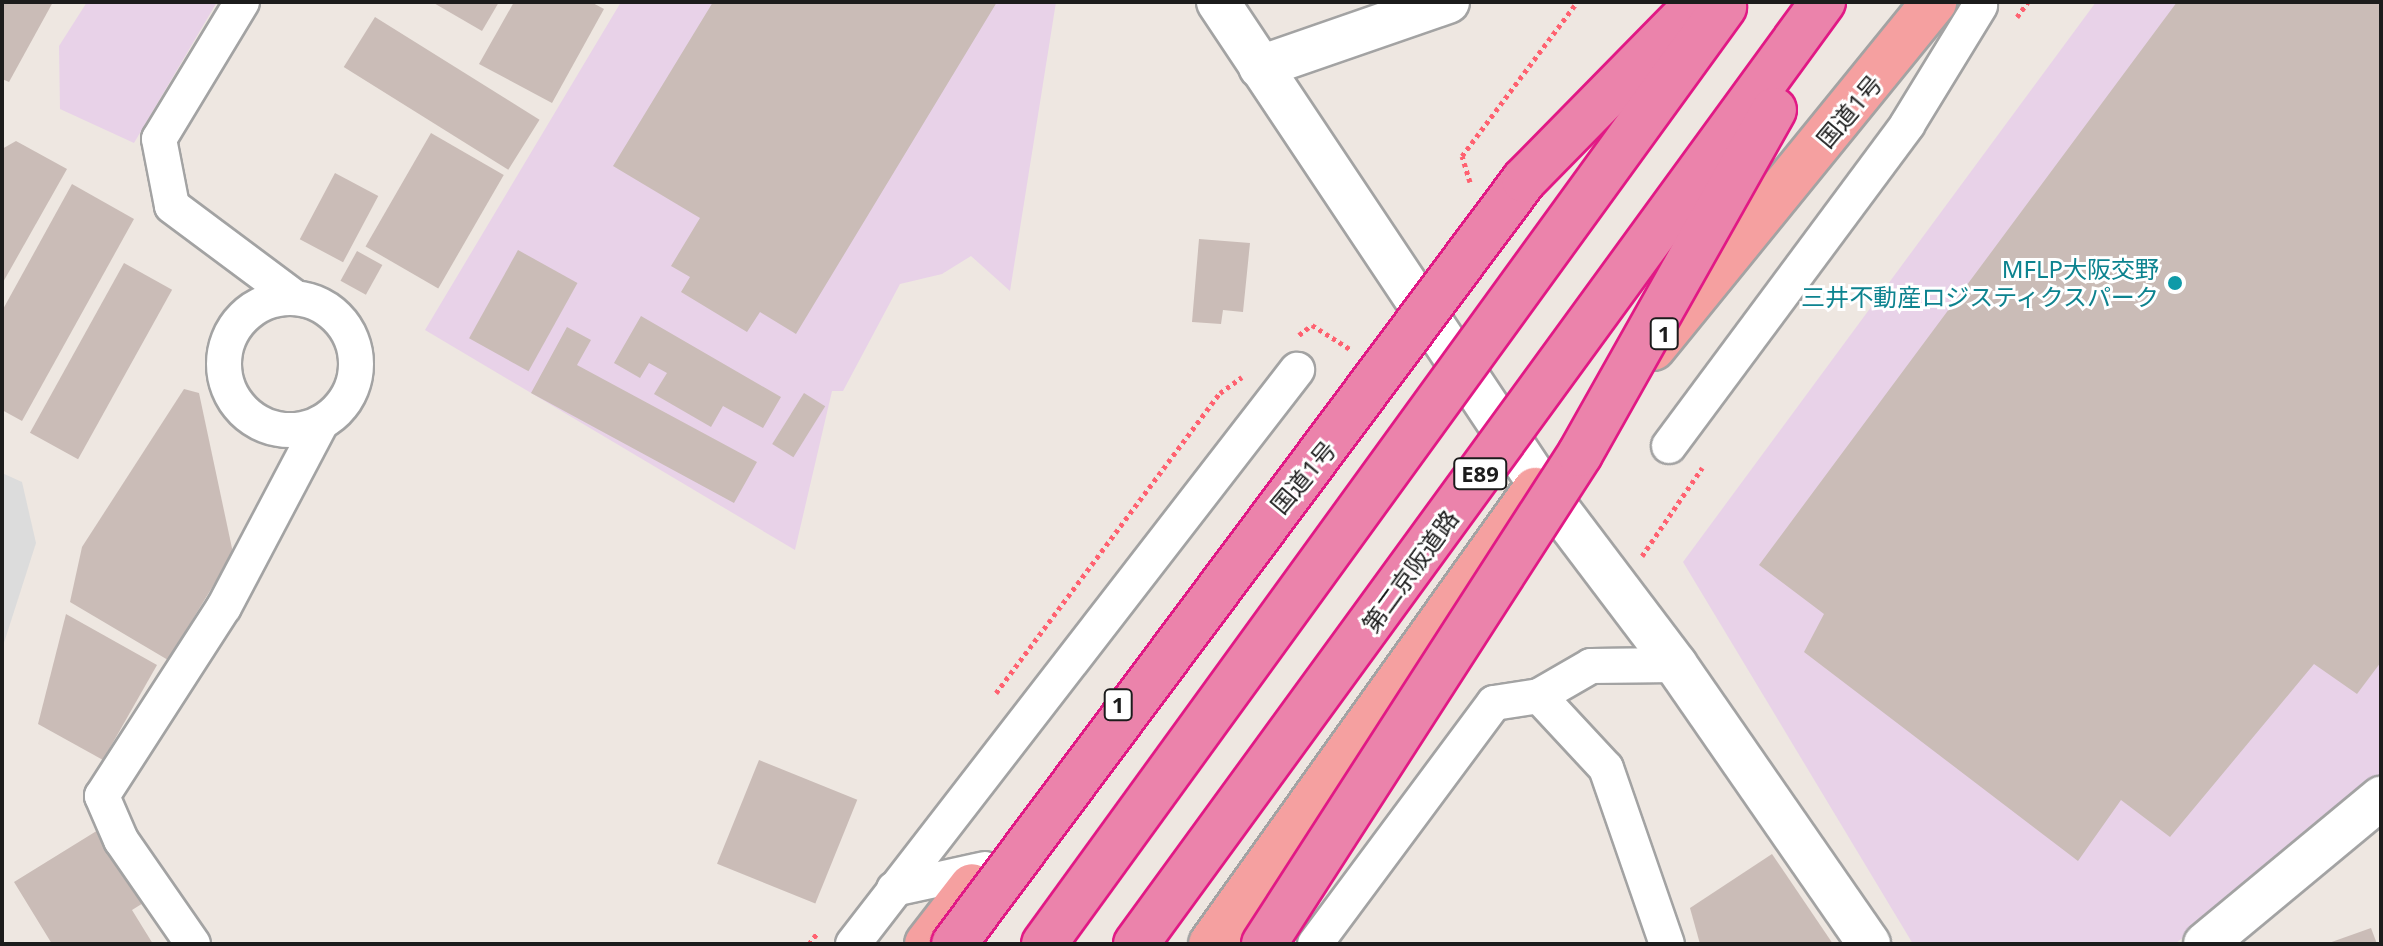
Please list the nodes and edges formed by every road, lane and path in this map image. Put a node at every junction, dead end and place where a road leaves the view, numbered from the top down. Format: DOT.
graph roads {
  1 [pos="242,2"];
  2 [pos="1218,2"];
  3 [pos="1448,2"];
  4 [pos="1669,2"];
  5 [pos="1699,2"];
  6 [pos="1728,2"];
  7 [pos="1823,2"];
  8 [pos="1835,2"];
  9 [pos="1934,2"];
  10 [pos="1982,4"];
  11 [pos="1897,52"];
  12 [pos="1260,67"];
  13 [pos="294,297"];
  14 [pos="1433,327"];
  15 [pos="1297,370"];
  16 [pos="321,423"];
  17 [pos="1669,446"];
  18 [pos="1540,485"];
  19 [pos="1676,665"];
  20 [pos="1539,696"];
  21 [pos="2381,798"];
  22 [pos="985,869"];
  23 [pos="894,889"];
  24 [pos="193,944"];
  25 [pos="853,944"];
  26 [pos="927,944"];
  27 [pos="954,944"];
  28 [pos="1044,944"];
  29 [pos="1136,944"];
  30 [pos="1211,944"];
  31 [pos="1264,944"];
  32 [pos="1315,944"];
  33 [pos="1667,944"];
  34 [pos="1869,944"];
  35 [pos="2205,944"];
  1 -- 13 [label="street"];
  2 -- 12 [label="street"];
  3 -- 12 [label="street"];
  4 -- 14 [label="highway, 国道1号 / 1"];
  5 -- 27 [label="highway, bridge"];
  6 -- 28 [label="highway, bridge"];
  7 -- 29 [label="highway, 第二京阪道路 / E89, bridge"];
  8 -- 31 [label="highway, bridge"];
  9 -- 11 [label="highway, 国道1号 / 1"];
  10 -- 11 [label="street"];
  10 -- 17 [label="street"];
  11 -- 18 [label="highway, 国道1号 / 1"];
  12 -- 14 [label="street"];
  13 -- 16 [label="street"];
  13 -- 16 [label="street"];
  14 -- 18 [label="street"];
  14 -- 22 [label="highway, 国道1号 / 1, bridge"];
  15 -- 23 [label="street"];
  16 -- 24 [label="street"];
  18 -- 19 [label="street"];
  18 -- 30 [label="highway, 国道1号 / 1"];
  19 -- 20 [label="street"];
  19 -- 34 [label="street"];
  20 -- 32 [label="street"];
  20 -- 33 [label="street"];
  21 -- 35 [label="street"];
  22 -- 23 [label="street"];
  22 -- 26 [label="highway, 国道1号 / 1"];
  23 -- 25 [label="street"];
}
